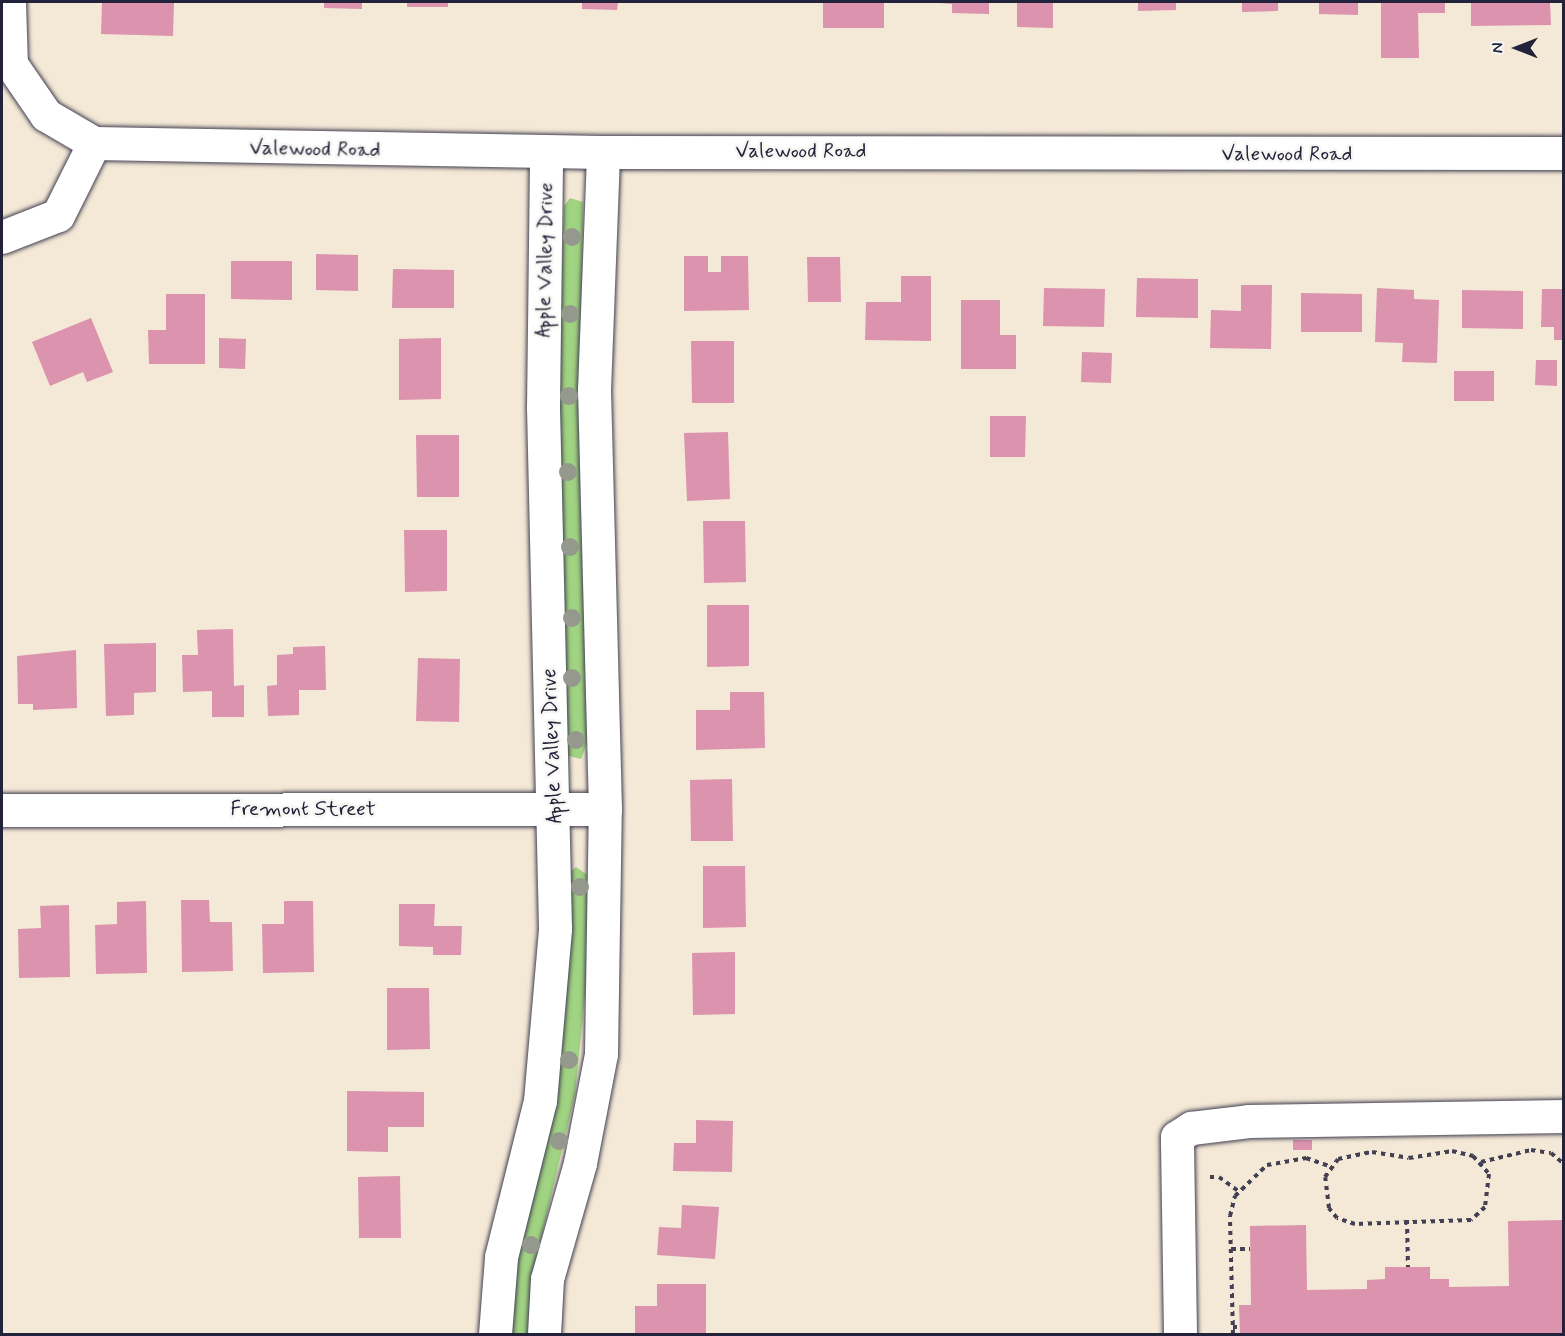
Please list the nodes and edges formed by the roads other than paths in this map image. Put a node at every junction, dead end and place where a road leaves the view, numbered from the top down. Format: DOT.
graph roads {
  1 [pos="9,2"];
  2 [pos="6,66"];
  3 [pos="94,143"];
  4 [pos="546,152"];
  5 [pos="603,152"];
  6 [pos="1563,153"];
  7 [pos="2,237"];
  8 [pos="554,809"];
  9 [pos="605,809"];
  10 [pos="2,810"];
  11 [pos="1563,1116"];
  12 [pos="495,1335"];
  13 [pos="544,1335"];
  14 [pos="1180,1335"];
  1 -- 2 [label="street"];
  2 -- 3 [label="street, Valewood Road"];
  3 -- 4 [label="street, Valewood Road"];
  3 -- 7 [label="street"];
  4 -- 5 [label="street, Valewood Road"];
  4 -- 8 [label="street, Apple Valley Drive"];
  5 -- 6 [label="street, Valewood Road"];
  5 -- 9 [label="street"];
  8 -- 9 [label="street, Fremont Street"];
  8 -- 10 [label="street, Fremont Street"];
  8 -- 12 [label="street, Apple Valley Drive"];
  9 -- 13 [label="street"];
  11 -- 14 [label="street"];
}
